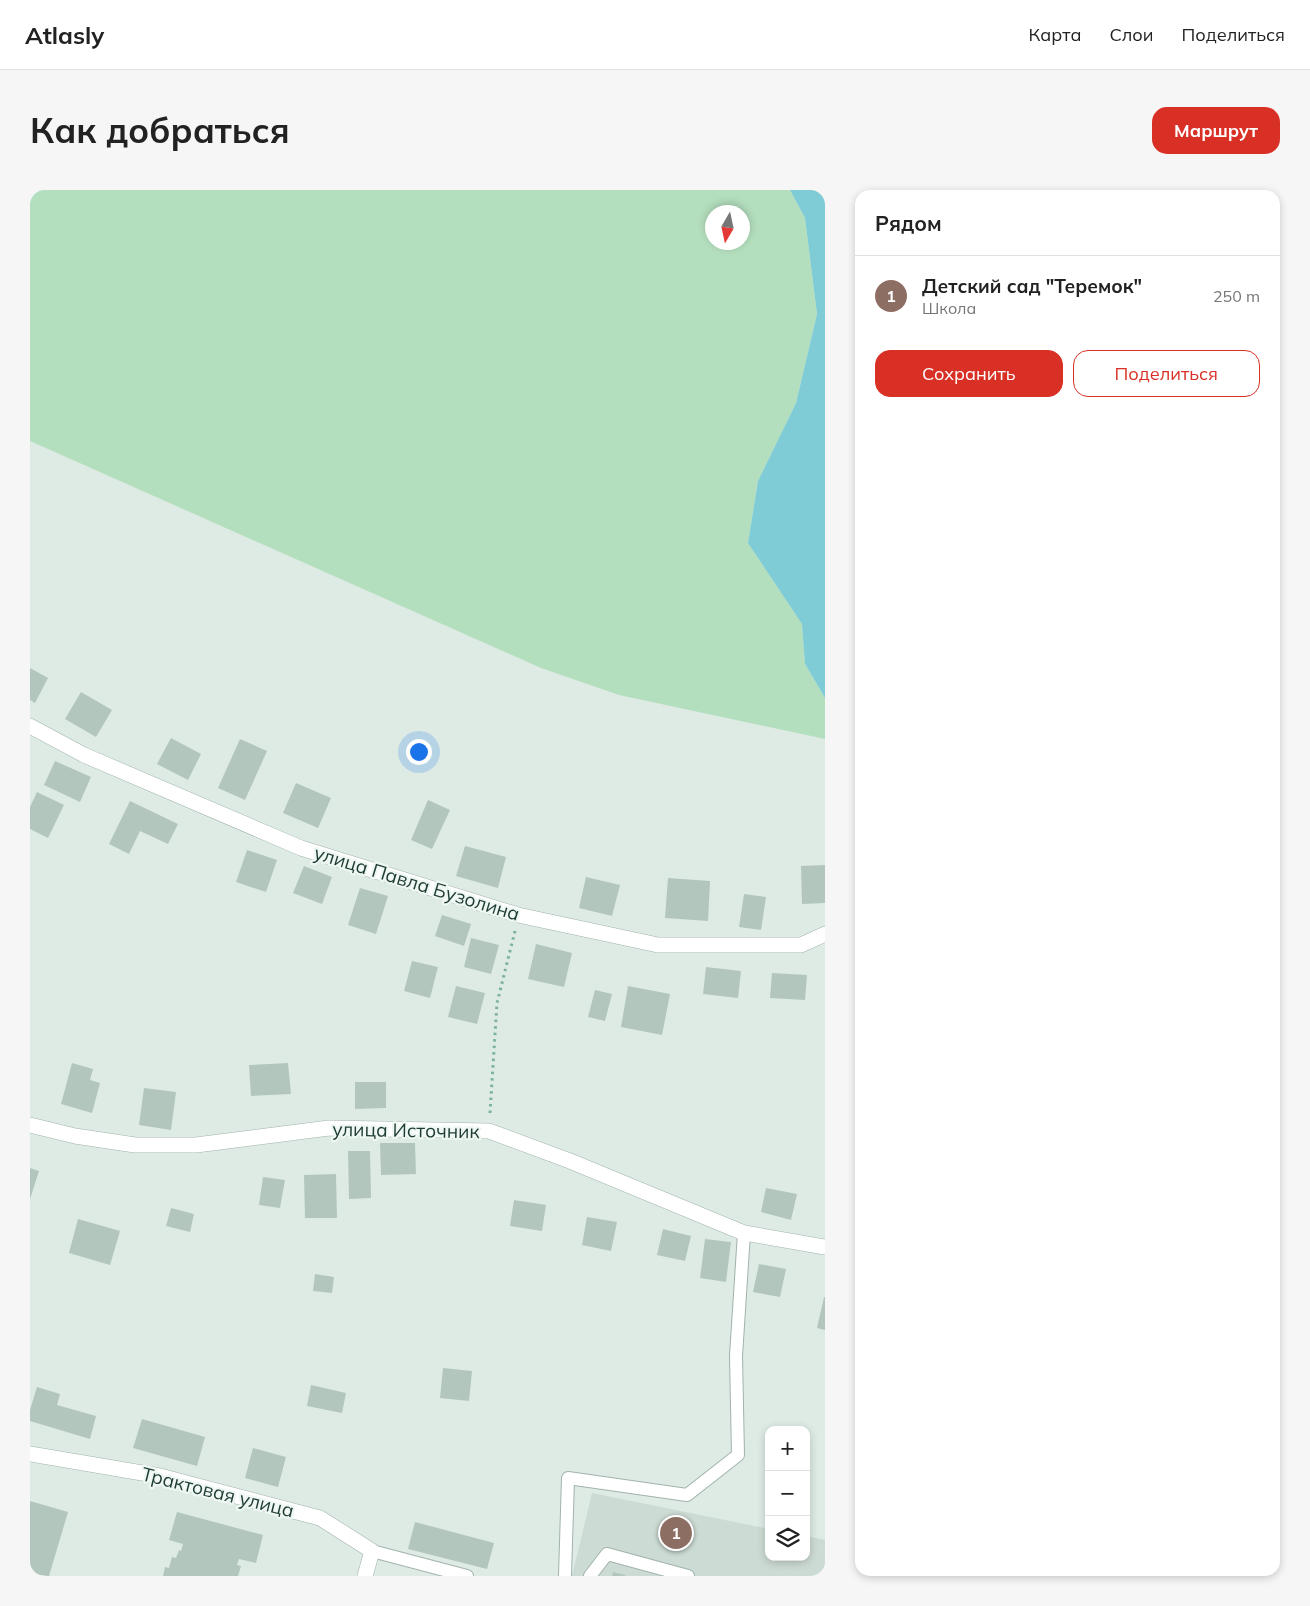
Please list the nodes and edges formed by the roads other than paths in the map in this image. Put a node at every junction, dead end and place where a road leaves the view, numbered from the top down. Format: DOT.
graph roads {
  1 [pos="30,726"];
  2 [pos="825,934"];
  3 [pos="30,1125"];
  4 [pos="744,1233"];
  5 [pos="825,1247"];
  6 [pos="30,1454"];
  7 [pos="372,1551"];
  8 [pos="365,1576"];
  9 [pos="467,1576"];
  10 [pos="565,1576"];
  11 [pos="590,1576"];
  12 [pos="688,1576"];
  1 -- 2 [label="street, улица Павла Бузолина"];
  3 -- 4 [label="street, улица Источник"];
  4 -- 5 [label="street, улица Источник"];
  4 -- 10 [label="lane"];
  6 -- 7 [label="street, Трактовая улица"];
  7 -- 8 [label="street"];
  7 -- 9 [label="lane"];
  11 -- 12 [label="lane"];
}
